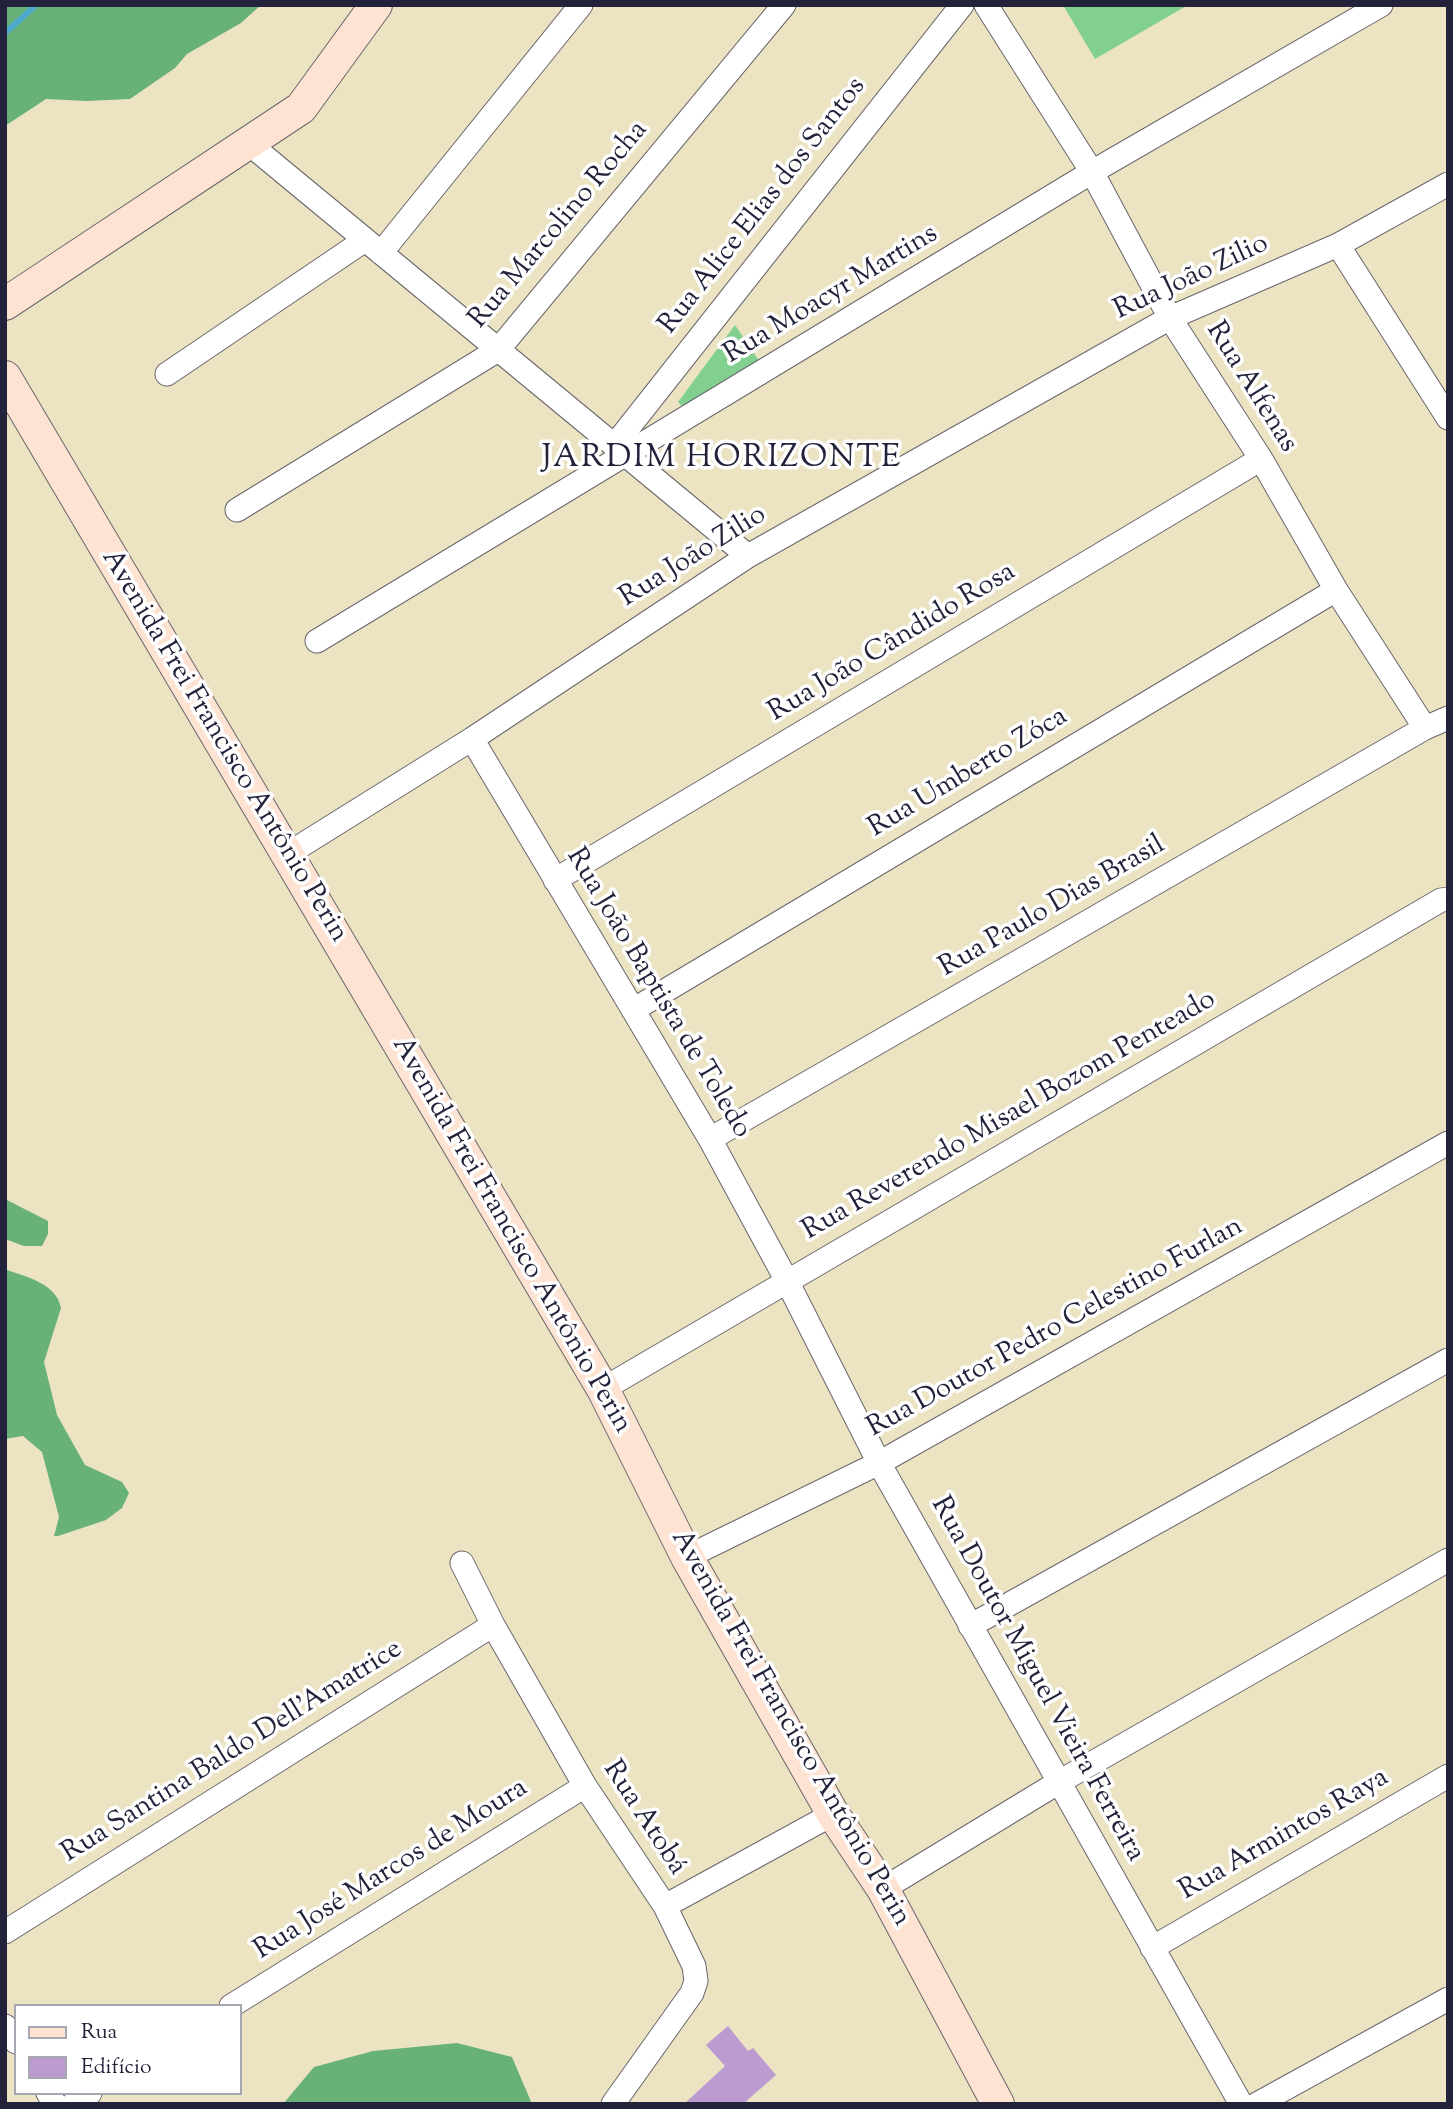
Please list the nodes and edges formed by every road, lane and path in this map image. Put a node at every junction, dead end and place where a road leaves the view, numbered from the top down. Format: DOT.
graph roads {
  1 [pos="376,5"];
  2 [pos="581,5"];
  3 [pos="784,5"];
  4 [pos="962,5"];
  5 [pos="986,5"];
  6 [pos="1381,5"];
  7 [pos="247,142"];
  8 [pos="1092,172"];
  9 [pos="1448,184"];
  10 [pos="1338,245"];
  11 [pos="373,246"];
  12 [pos="5,303"];
  13 [pos="1170,318"];
  14 [pos="498,350"];
  15 [pos="166,374"];
  16 [pos="5,377"];
  17 [pos="1448,418"];
  18 [pos="620,451"];
  19 [pos="1261,459"];
  20 [pos="237,510"];
  21 [pos="748,556"];
  22 [pos="1336,590"];
  23 [pos="317,641"];
  24 [pos="1448,718"];
  25 [pos="1425,729"];
  26 [pos="472,739"];
  27 [pos="286,855"];
  28 [pos="555,880"];
  29 [pos="1448,899"];
  30 [pos="633,1010"];
  31 [pos="710,1139"];
  32 [pos="1448,1143"];
  33 [pos="787,1281"];
  34 [pos="1445,1368"];
  35 [pos="603,1389"];
  36 [pos="879,1463"];
  37 [pos="687,1558"];
  38 [pos="1448,1560"];
  39 [pos="462,1563"];
  40 [pos="493,1625"];
  41 [pos="970,1626"];
  42 [pos="1448,1776"];
  43 [pos="1059,1782"];
  44 [pos="584,1786"];
  45 [pos="833,1814"];
  46 [pos="883,1889"];
  47 [pos="665,1906"];
  48 [pos="5,1932"];
  49 [pos="1152,1948"];
  50 [pos="1448,1998"];
  51 [pos="234,2004"];
  52 [pos="613,2104"];
  53 [pos="998,2104"];
  54 [pos="1241,2104"];
  55 [pos="1257,2104"];
  1 -- 7 [label="street"];
  2 -- 11 [label="street"];
  3 -- 14 [label="street, Rua Marcolino Rocha"];
  4 -- 18 [label="street, Rua Alice Elias dos Santos"];
  5 -- 8 [label="street, Rua Alfenas"];
  6 -- 8 [label="street, Rua Moacyr Martins"];
  7 -- 11 [label="street"];
  7 -- 12 [label="street"];
  8 -- 13 [label="street, Rua Alfenas"];
  8 -- 18 [label="street, Rua Moacyr Martins"];
  9 -- 10 [label="street, Rua João Zilio"];
  10 -- 13 [label="street, Rua João Zilio"];
  10 -- 17 [label="street"];
  11 -- 14 [label="street"];
  11 -- 15 [label="street"];
  13 -- 19 [label="street, Rua Alfenas"];
  13 -- 21 [label="street, Rua João Zilio"];
  14 -- 18 [label="street"];
  14 -- 20 [label="street, Rua Marcolino Rocha"];
  16 -- 27 [label="street, Avenida Frei Francisco Antônio Perin"];
  18 -- 21 [label="street"];
  18 -- 23 [label="street, Rua Moacyr Martins"];
  19 -- 22 [label="street, Rua Alfenas"];
  19 -- 28 [label="street, Rua João Cândido Rosa"];
  21 -- 26 [label="street, Rua João Zilio"];
  22 -- 25 [label="street, Rua Alfenas"];
  22 -- 30 [label="street, Rua Umberto Zóca"];
  24 -- 25 [label="street, Rua Paulo Dias Brasil"];
  25 -- 31 [label="street, Rua Paulo Dias Brasil"];
  26 -- 27 [label="street, Rua João Zilio"];
  26 -- 28 [label="street, Rua João Baptista de Toledo"];
  27 -- 35 [label="street, Avenida Frei Francisco Antônio Perin"];
  28 -- 30 [label="street, Rua João Baptista de Toledo"];
  29 -- 33 [label="street, Rua Reverendo Misael Bozom Penteado"];
  30 -- 31 [label="street, Rua João Baptista de Toledo"];
  31 -- 33 [label="street, Rua João Baptista de Toledo"];
  32 -- 36 [label="street, Rua Doutor Pedro Celestino Furlan"];
  33 -- 35 [label="street, Rua Reverendo Misael Bozom Penteado"];
  33 -- 36 [label="street, Rua Doutor Miguel Vieira Ferreira"];
  34 -- 41 [label="street"];
  35 -- 37 [label="street, Avenida Frei Francisco Antônio Perin"];
  36 -- 37 [label="street, Rua Doutor Pedro Celestino Furlan"];
  36 -- 41 [label="street, Rua Doutor Miguel Vieira Ferreira"];
  37 -- 45 [label="street, Avenida Frei Francisco Antônio Perin"];
  38 -- 43 [label="street"];
  39 -- 40 [label="street, Rua Atobá"];
  40 -- 44 [label="street, Rua Atobá"];
  40 -- 48 [label="street, Rua Santina Baldo Dell'Amatrice"];
  41 -- 43 [label="street, Rua Doutor Miguel Vieira Ferreira"];
  42 -- 49 [label="street, Rua Armintos Raya"];
  43 -- 46 [label="street"];
  43 -- 49 [label="street, Rua Doutor Miguel Vieira Ferreira"];
  44 -- 47 [label="street, Rua Atobá"];
  44 -- 51 [label="street, Rua José Marcos de Moura"];
  45 -- 46 [label="street, Avenida Frei Francisco Antônio Perin"];
  45 -- 47 [label="street"];
  46 -- 53 [label="street, Avenida Frei Francisco Antônio Perin"];
  47 -- 52 [label="street, Rua Atobá"];
  49 -- 54 [label="street, Rua Doutor Miguel Vieira Ferreira"];
  50 -- 55 [label="street"];
}
